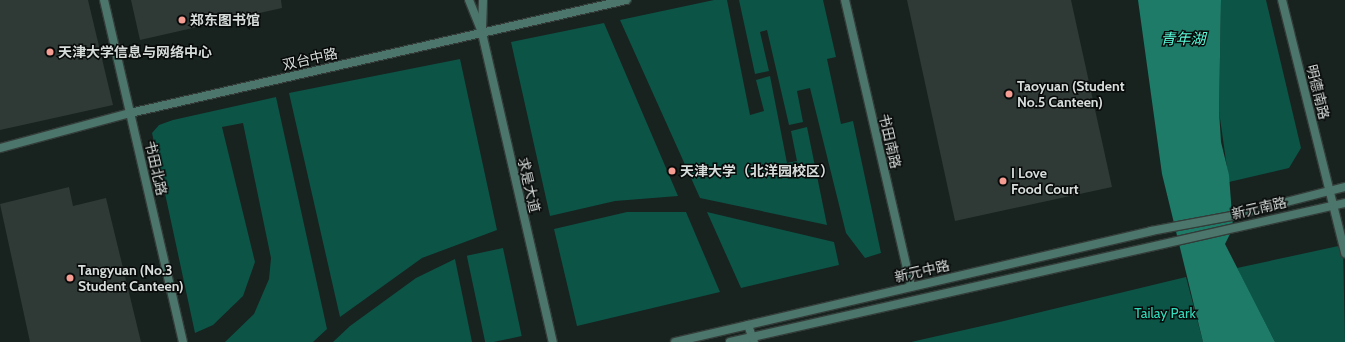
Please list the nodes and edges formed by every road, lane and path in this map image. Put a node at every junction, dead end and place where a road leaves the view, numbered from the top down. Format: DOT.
graph roads {
  1 [pos="104,0"];
  2 [pos="469,0"];
  3 [pos="483,0"];
  4 [pos="626,0"];
  5 [pos="845,0"];
  6 [pos="1282,0"];
  7 [pos="482,33"];
  8 [pos="130,114"];
  9 [pos="0,148"];
  10 [pos="1345,187"];
  11 [pos="1329,191"];
  12 [pos="1345,203"];
  13 [pos="1332,205"];
  14 [pos="1179,240"];
  15 [pos="1345,253"];
  16 [pos="911,288"];
  17 [pos="748,325"];
  18 [pos="753,339"];
  19 [pos="183,342"];
  20 [pos="552,342"];
  21 [pos="674,342"];
  22 [pos="730,342"];
  1 -- 8 [label="street, 书田北路"];
  2 -- 7 [label="street, 求是大道"];
  3 -- 7 [label="street, 求是大道"];
  4 -- 7 [label="street, 双台中路"];
  5 -- 16 [label="street, 书田南路"];
  6 -- 11 [label="street, 明德南路"];
  7 -- 8 [label="street, 双台中路"];
  7 -- 20 [label="street, 求是大道"];
  8 -- 9 [label="street, 双台中路"];
  8 -- 19 [label="street, 书田北路"];
  10 -- 11 [label="street"];
  11 -- 13 [label="street, 明德南路"];
  11 -- 16 [label="street, 新元中路"];
  12 -- 13 [label="street, 新元南路"];
  13 -- 14 [label="street, 新元南路"];
  13 -- 15 [label="street, 明德南路"];
  14 -- 18 [label="street, 新元中路"];
  16 -- 17 [label="street, 新元中路"];
  17 -- 18 [label="street"];
  17 -- 21 [label="street, 新元中路"];
  18 -- 22 [label="street, 新元中路"];
}
